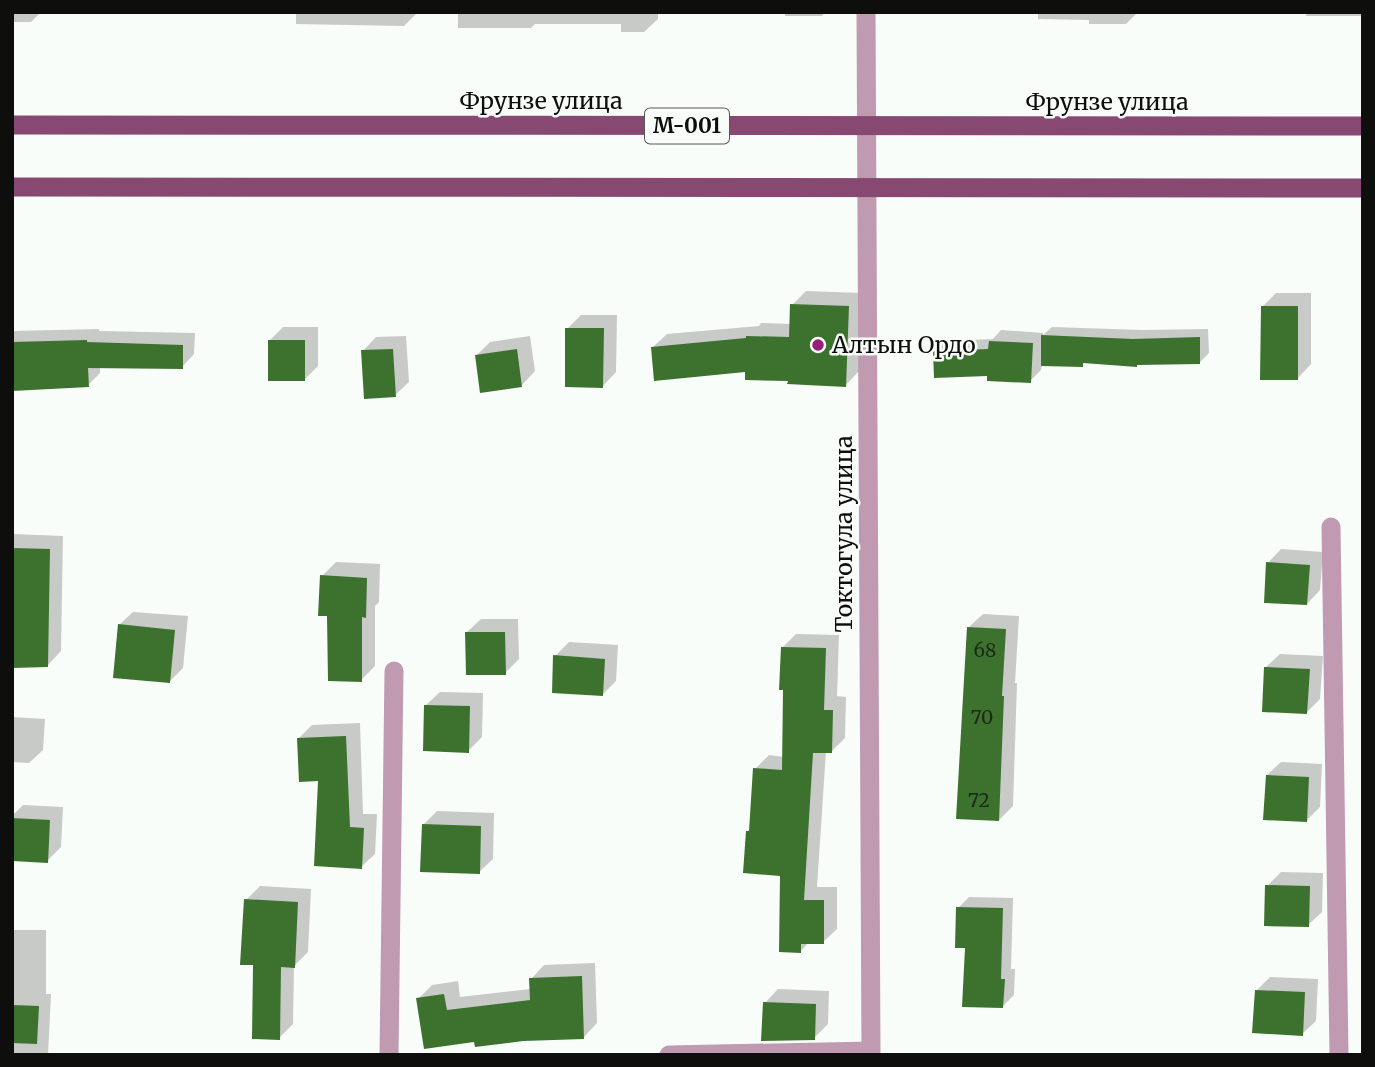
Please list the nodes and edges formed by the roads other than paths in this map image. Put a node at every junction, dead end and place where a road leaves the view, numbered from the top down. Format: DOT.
graph roads {
  1 [pos="866,12"];
  2 [pos="12,125"];
  3 [pos="1363,126"];
  4 [pos="867,127"];
  5 [pos="12,187"];
  6 [pos="867,188"];
  7 [pos="1363,188"];
  8 [pos="1331,527"];
  9 [pos="394,671"];
  10 [pos="871,1053"];
  11 [pos="389,1055"];
  12 [pos="669,1055"];
  13 [pos="1339,1055"];
  1 -- 4 [label="street, Токтогула улица"];
  2 -- 4 [label="main road, Фрунзе улица / M-001"];
  3 -- 4 [label="main road, Фрунзе улица / M-001"];
  4 -- 6 [label="street, Токтогула улица"];
  5 -- 6 [label="main road"];
  6 -- 7 [label="main road"];
  6 -- 10 [label="street, Токтогула улица"];
  8 -- 13 [label="street"];
  9 -- 11 [label="street"];
  10 -- 12 [label="street"];
}
